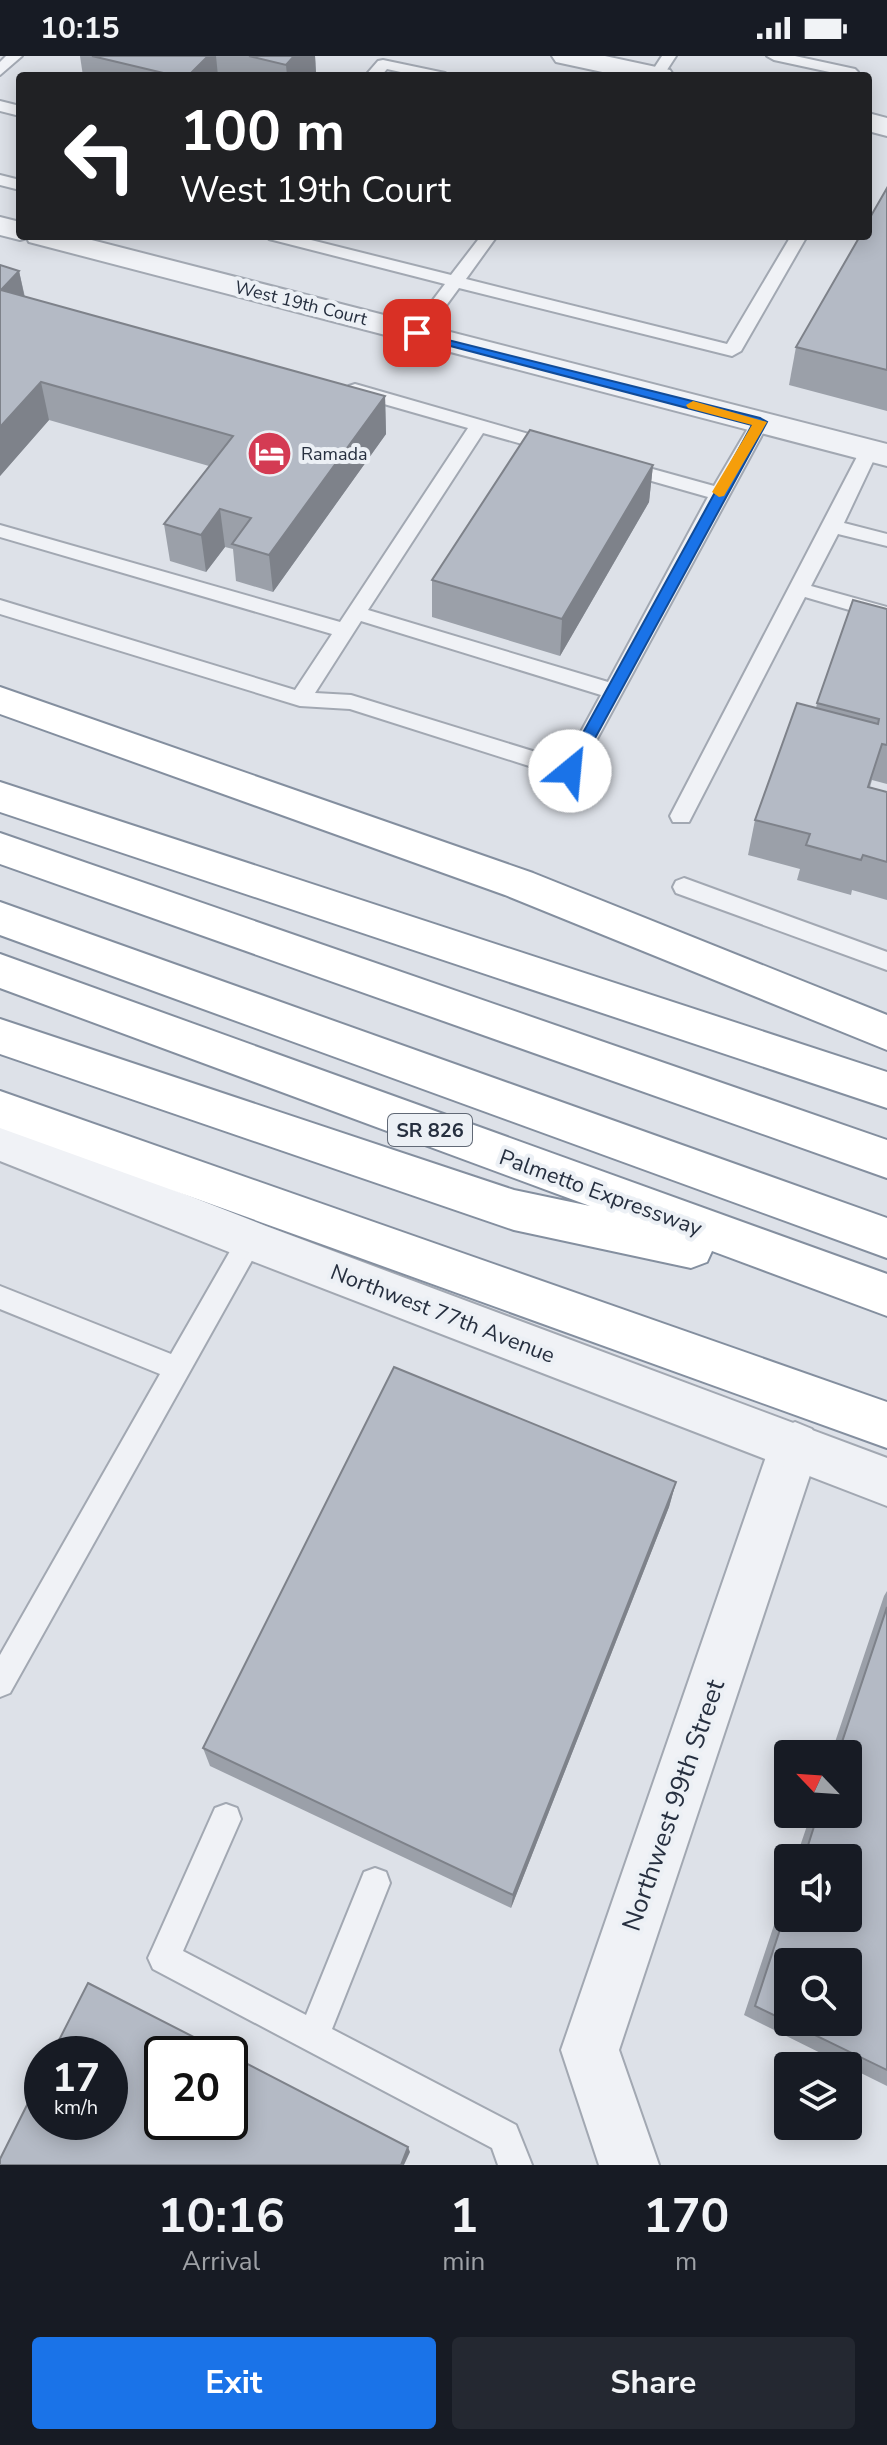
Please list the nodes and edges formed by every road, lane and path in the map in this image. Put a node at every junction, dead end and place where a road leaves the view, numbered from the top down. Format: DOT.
graph roads {
  1 [pos="15,56"];
  2 [pos="566,56"];
  3 [pos="774,56"];
  4 [pos="0,70"];
  5 [pos="612,71"];
  6 [pos="376,72"];
  7 [pos="421,72"];
  8 [pos="850,72"];
  9 [pos="56,240"];
  10 [pos="292,240"];
  11 [pos="486,240"];
  12 [pos="797,240"];
  13 [pos="457,280"];
  14 [pos="417,333"];
  15 [pos="340,385"];
  16 [pos="760,422"];
  17 [pos="478,426"];
  18 [pos="568,451"];
  19 [pos="878,453"];
  20 [pos="598,460"];
  21 [pos="719,494"];
  22 [pos="833,526"];
  23 [pos="0,531"];
  24 [pos="887,540"];
  25 [pos="800,589"];
  26 [pos="0,607"];
  27 [pos="887,614"];
  28 [pos="350,622"];
  29 [pos="613,691"];
  30 [pos="300,699"];
  31 [pos="0,700"];
  32 [pos="0,797"];
  33 [pos="681,816"];
  34 [pos="0,848"];
  35 [pos="684,887"];
  36 [pos="0,918"];
  37 [pos="887,961"];
  38 [pos="0,971"];
  39 [pos="887,1033"];
  40 [pos="0,1036"];
  41 [pos="887,1090"];
  42 [pos="0,1109"];
  43 [pos="0,1141"];
  44 [pos="887,1159"];
  45 [pos="887,1238"];
  46 [pos="250,1240"];
  47 [pos="874,1290"];
  48 [pos="0,1297"];
  49 [pos="177,1369"];
  50 [pos="887,1425"];
  51 [pos="795,1445"];
  52 [pos="887,1482"];
  53 [pos="0,1683"];
  54 [pos="226,1819"];
  55 [pos="375,1883"];
  56 [pos="313,2037"];
  57 [pos="515,2165"];
  58 [pos="629,2165"];
  1 -- 4 [label="lane"];
  2 -- 5 [label="street"];
  3 -- 8 [label="lane"];
  6 -- 7 [label="lane"];
  9 -- 14 [label="street, West 19th Court"];
  10 -- 13 [label="lane"];
  11 -- 13 [label="lane"];
  12 -- 13 [label="lane"];
  13 -- 14 [label="lane"];
  14 -- 16 [label="street, West 19th Court"];
  15 -- 17 [label="lane"];
  16 -- 19 [label="street, West 19th Court"];
  16 -- 21 [label="lane"];
  17 -- 18 [label="lane"];
  17 -- 28 [label="lane"];
  19 -- 22 [label="lane"];
  20 -- 21 [label="lane"];
  21 -- 29 [label="lane"];
  22 -- 24 [label="lane"];
  22 -- 25 [label="lane"];
  23 -- 28 [label="lane"];
  25 -- 27 [label="lane"];
  25 -- 33 [label="lane"];
  26 -- 30 [label="lane"];
  28 -- 29 [label="lane"];
  28 -- 30 [label="lane"];
  29 -- 30 [label="lane"];
  31 -- 39 [label="highway"];
  32 -- 41 [label="highway"];
  34 -- 44 [label="highway"];
  35 -- 37 [label="lane"];
  36 -- 45 [label="highway"];
  38 -- 47 [label="highway, Palmetto Expressway / SR 826"];
  40 -- 47 [label="highway"];
  42 -- 50 [label="highway"];
  43 -- 46 [label="street, Northwest 77th Avenue"];
  46 -- 49 [label="lane"];
  46 -- 51 [label="street, Northwest 77th Avenue"];
  48 -- 49 [label="lane"];
  49 -- 53 [label="lane"];
  51 -- 52 [label="street, Northwest 77th Avenue"];
  51 -- 58 [label="street, Northwest 99th Street"];
  54 -- 56 [label="lane"];
  55 -- 56 [label="lane"];
  56 -- 57 [label="lane"];
}
